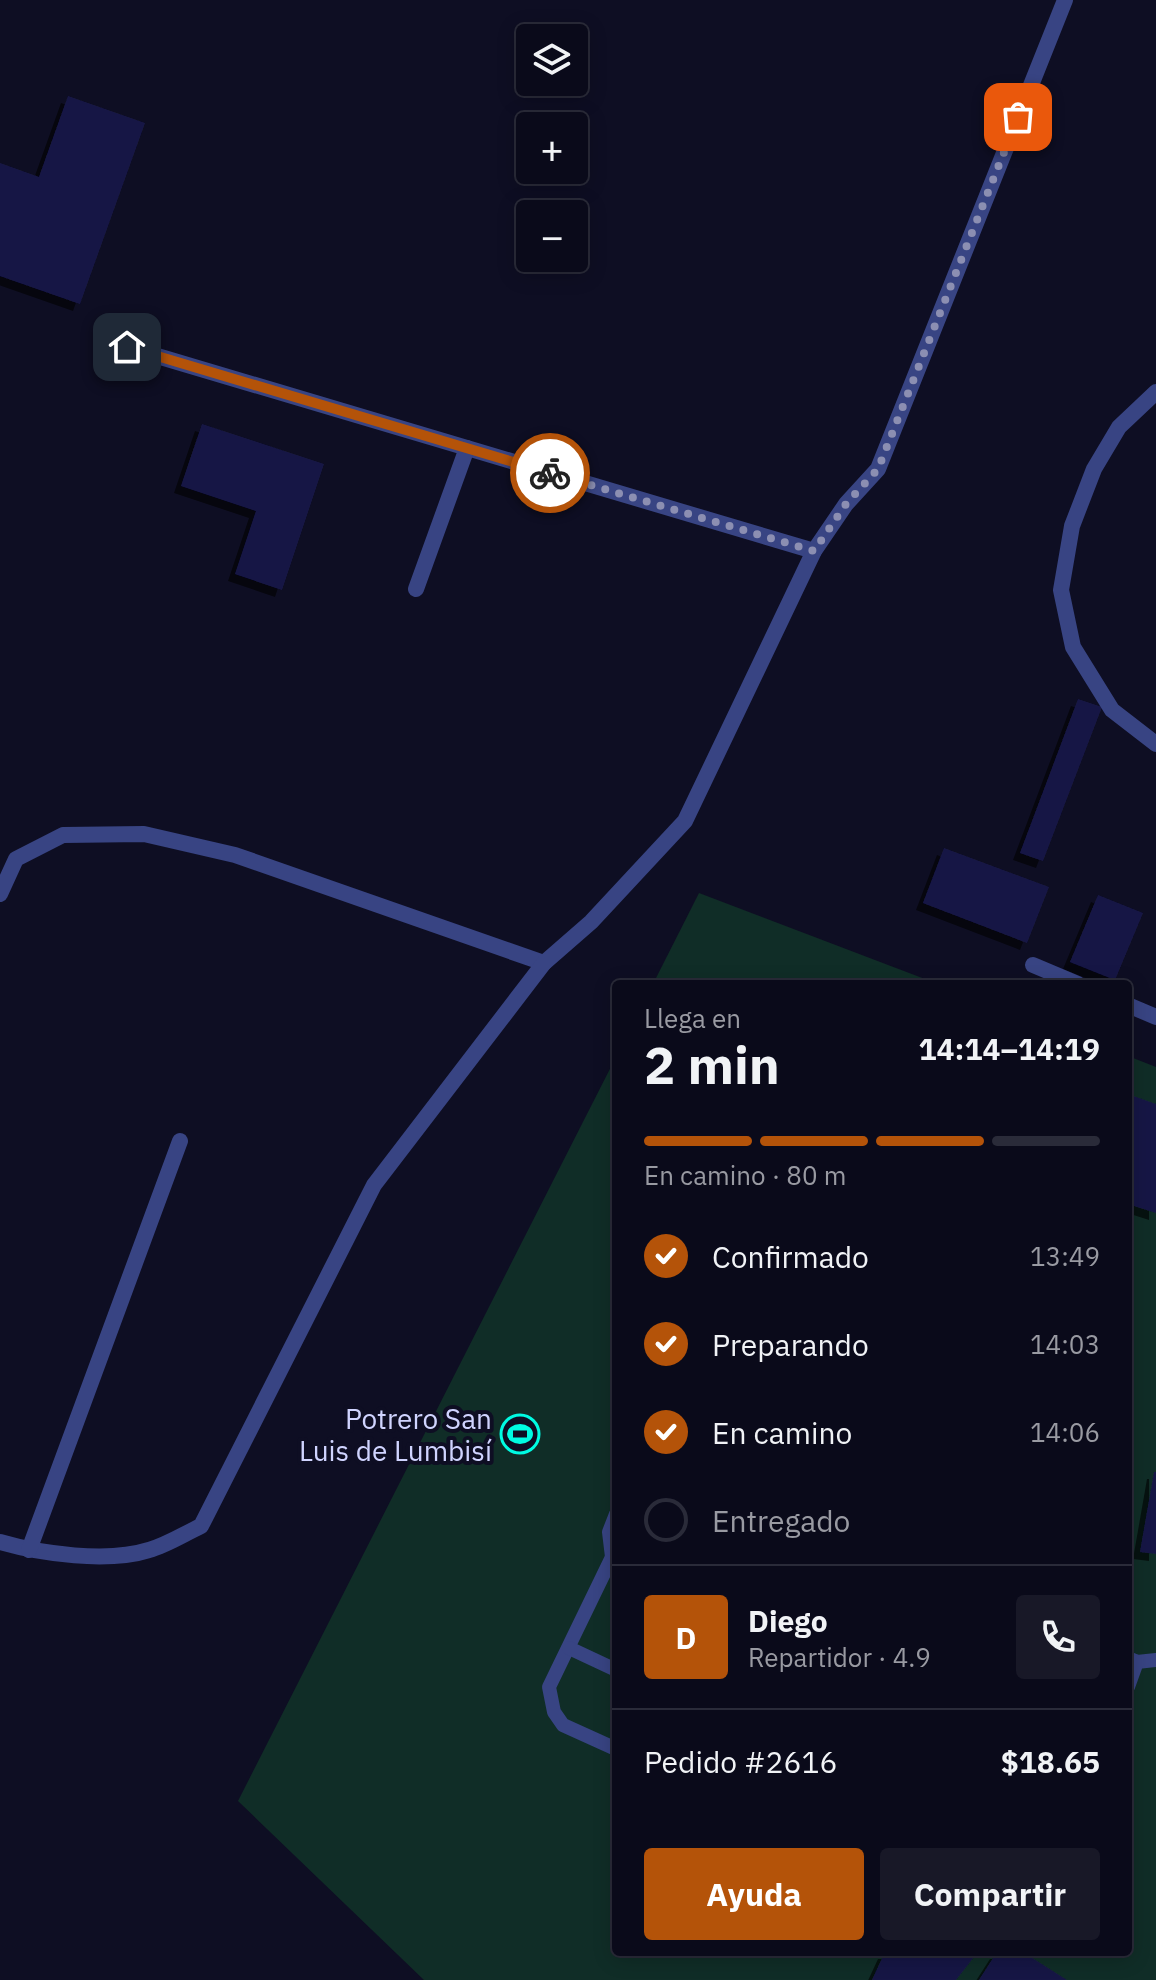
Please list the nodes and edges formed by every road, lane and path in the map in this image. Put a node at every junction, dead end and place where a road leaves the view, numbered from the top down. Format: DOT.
graph roads {
  1 [pos="1065,0"];
  2 [pos="127,347"];
  3 [pos="1156,392"];
  4 [pos="467,448"];
  5 [pos="814,551"];
  6 [pos="416,589"];
  7 [pos="1156,744"];
  8 [pos="0,894"];
  9 [pos="544,963"];
  10 [pos="1033,965"];
  11 [pos="1069,980"];
  12 [pos="1132,1007"];
  13 [pos="1156,1017"];
  14 [pos="180,1141"];
  15 [pos="612,1524"];
  16 [pos="0,1542"];
  17 [pos="612,1548"];
  18 [pos="29,1550"];
  19 [pos="612,1563"];
  20 [pos="569,1648"];
  21 [pos="1132,1660"];
  22 [pos="1156,1660"];
  23 [pos="612,1668"];
  24 [pos="612,1747"];
  1 -- 5 [label="street"];
  2 -- 4 [label="street"];
  3 -- 7 [label="street"];
  4 -- 5 [label="street"];
  4 -- 6 [label="street"];
  5 -- 9 [label="street"];
  8 -- 9 [label="street"];
  9 -- 18 [label="street"];
  10 -- 11 [label="street"];
  12 -- 13 [label="street"];
  14 -- 18 [label="street"];
  15 -- 17 [label="lane"];
  16 -- 18 [label="street"];
  19 -- 20 [label="lane"];
  20 -- 23 [label="lane"];
  20 -- 24 [label="lane"];
  21 -- 22 [label="lane"];
}
